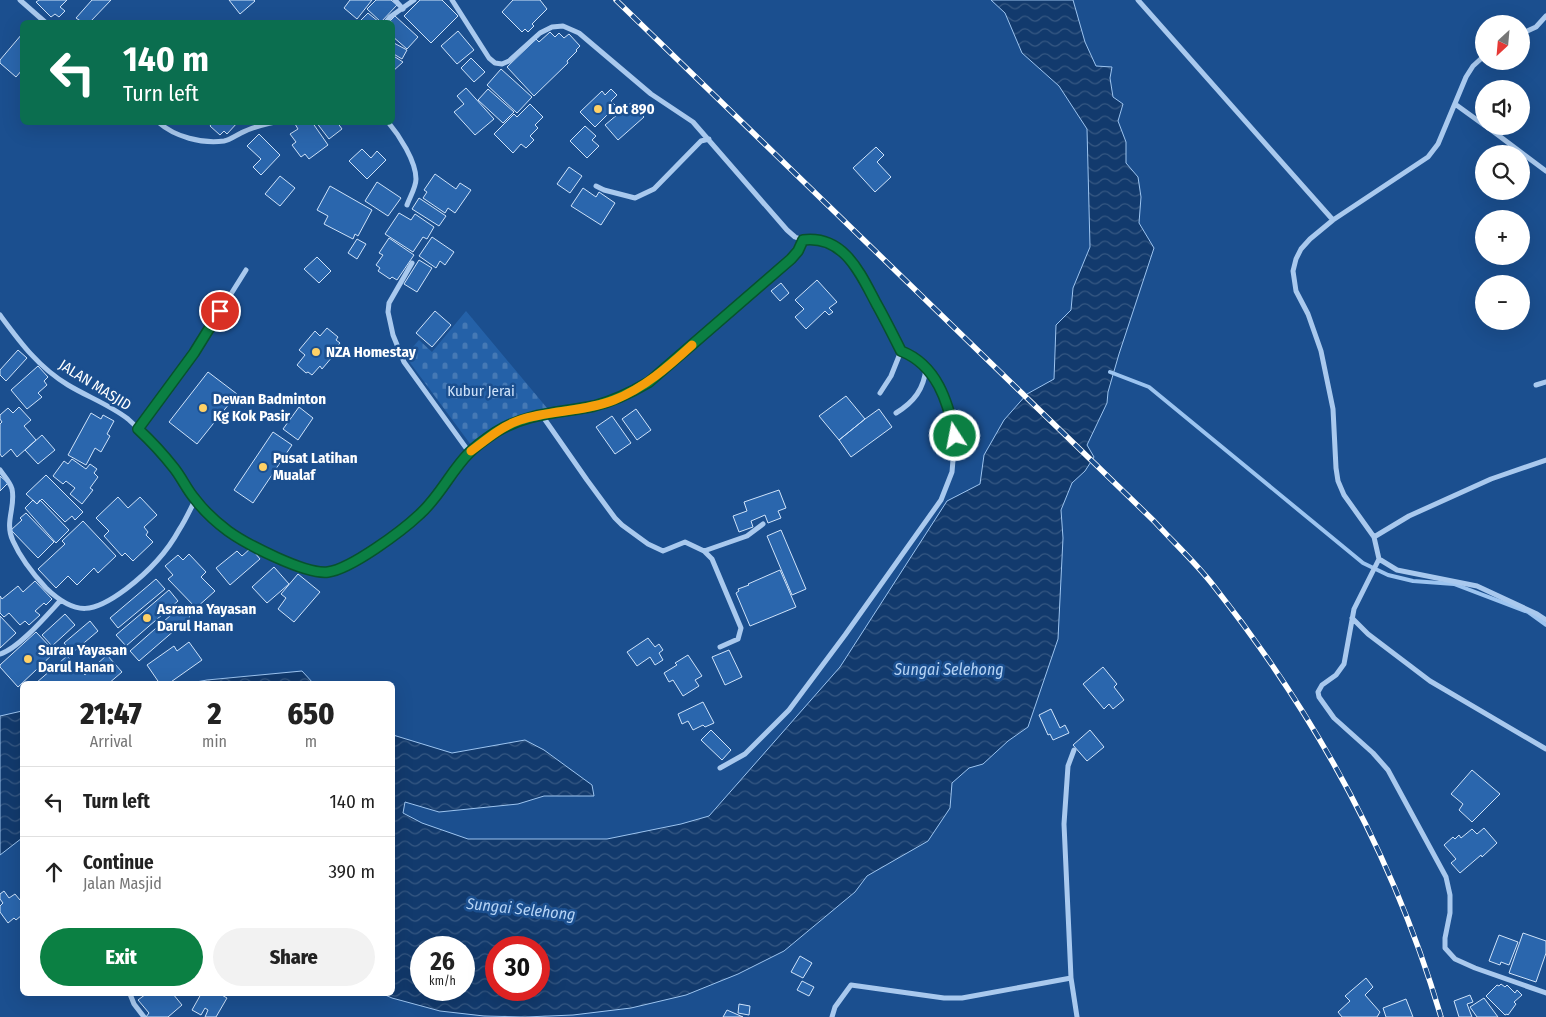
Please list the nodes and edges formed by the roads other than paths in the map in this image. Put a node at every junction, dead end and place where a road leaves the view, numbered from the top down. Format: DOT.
graph roads {
  1 [pos="20,0"];
  2 [pos="395,0"];
  3 [pos="414,0"];
  4 [pos="452,0"];
  5 [pos="1138,0"];
  6 [pos="403,9"];
  7 [pos="1546,16"];
  8 [pos="43,20"];
  9 [pos="388,20"];
  10 [pos="1530,30"];
  11 [pos="1475,64"];
  12 [pos="1455,104"];
  13 [pos="1475,119"];
  14 [pos="163,125"];
  15 [pos="264,125"];
  16 [pos="390,125"];
  17 [pos="1497,135"];
  18 [pos="709,139"];
  19 [pos="1546,171"];
  20 [pos="596,186"];
  21 [pos="407,205"];
  22 [pos="1333,220"];
  23 [pos="803,240"];
  24 [pos="412,263"];
  25 [pos="246,270"];
  26 [pos="0,315"];
  27 [pos="901,351"];
  28 [pos="926,368"];
  29 [pos="1546,382"];
  30 [pos="1536,385"];
  31 [pos="880,393"];
  32 [pos="896,413"];
  33 [pos="541,414"];
  34 [pos="138,429"];
  35 [pos="469,452"];
  36 [pos="1546,460"];
  37 [pos="0,470"];
  38 [pos="195,500"];
  39 [pos="763,524"];
  40 [pos="1374,538"];
  41 [pos="704,551"];
  42 [pos="1377,562"];
  43 [pos="60,601"];
  44 [pos="1352,618"];
  45 [pos="1546,620"];
  46 [pos="720,647"];
  47 [pos="0,654"];
  48 [pos="1546,749"];
  49 [pos="1074,750"];
  50 [pos="720,768"];
  51 [pos="1071,978"];
  52 [pos="1546,993"];
  53 [pos="131,996"];
  54 [pos="144,1017"];
  55 [pos="832,1017"];
  56 [pos="1077,1017"];
  1 -- 8 [label="street"];
  2 -- 6 [label="street"];
  3 -- 6 [label="street"];
  4 -- 18 [label="street"];
  5 -- 22 [label="street"];
  6 -- 9 [label="street"];
  7 -- 10 [label="street"];
  11 -- 12 [label="street"];
  12 -- 13 [label="street"];
  12 -- 22 [label="street"];
  14 -- 15 [label="street"];
  16 -- 21 [label="street"];
  17 -- 19 [label="street"];
  18 -- 20 [label="street"];
  18 -- 23 [label="street"];
  22 -- 40 [label="street"];
  23 -- 27 [label="street"];
  23 -- 33 [label="street, JALAN MASJID"];
  24 -- 35 [label="street"];
  25 -- 34 [label="street"];
  26 -- 34 [label="street, JALAN MASJID"];
  27 -- 28 [label="street"];
  27 -- 31 [label="street"];
  28 -- 32 [label="street"];
  28 -- 50 [label="street"];
  29 -- 30 [label="street"];
  33 -- 35 [label="street, JALAN MASJID"];
  33 -- 41 [label="street"];
  34 -- 38 [label="street, JALAN MASJID"];
  35 -- 38 [label="street, JALAN MASJID"];
  36 -- 40 [label="street"];
  37 -- 43 [label="street"];
  38 -- 43 [label="street"];
  39 -- 41 [label="street"];
  40 -- 42 [label="street"];
  41 -- 46 [label="street"];
  42 -- 44 [label="street"];
  42 -- 45 [label="street"];
  43 -- 47 [label="street"];
  44 -- 48 [label="street"];
  44 -- 52 [label="street"];
  49 -- 51 [label="street"];
  51 -- 55 [label="street"];
  51 -- 56 [label="street"];
  53 -- 54 [label="street"];
}
